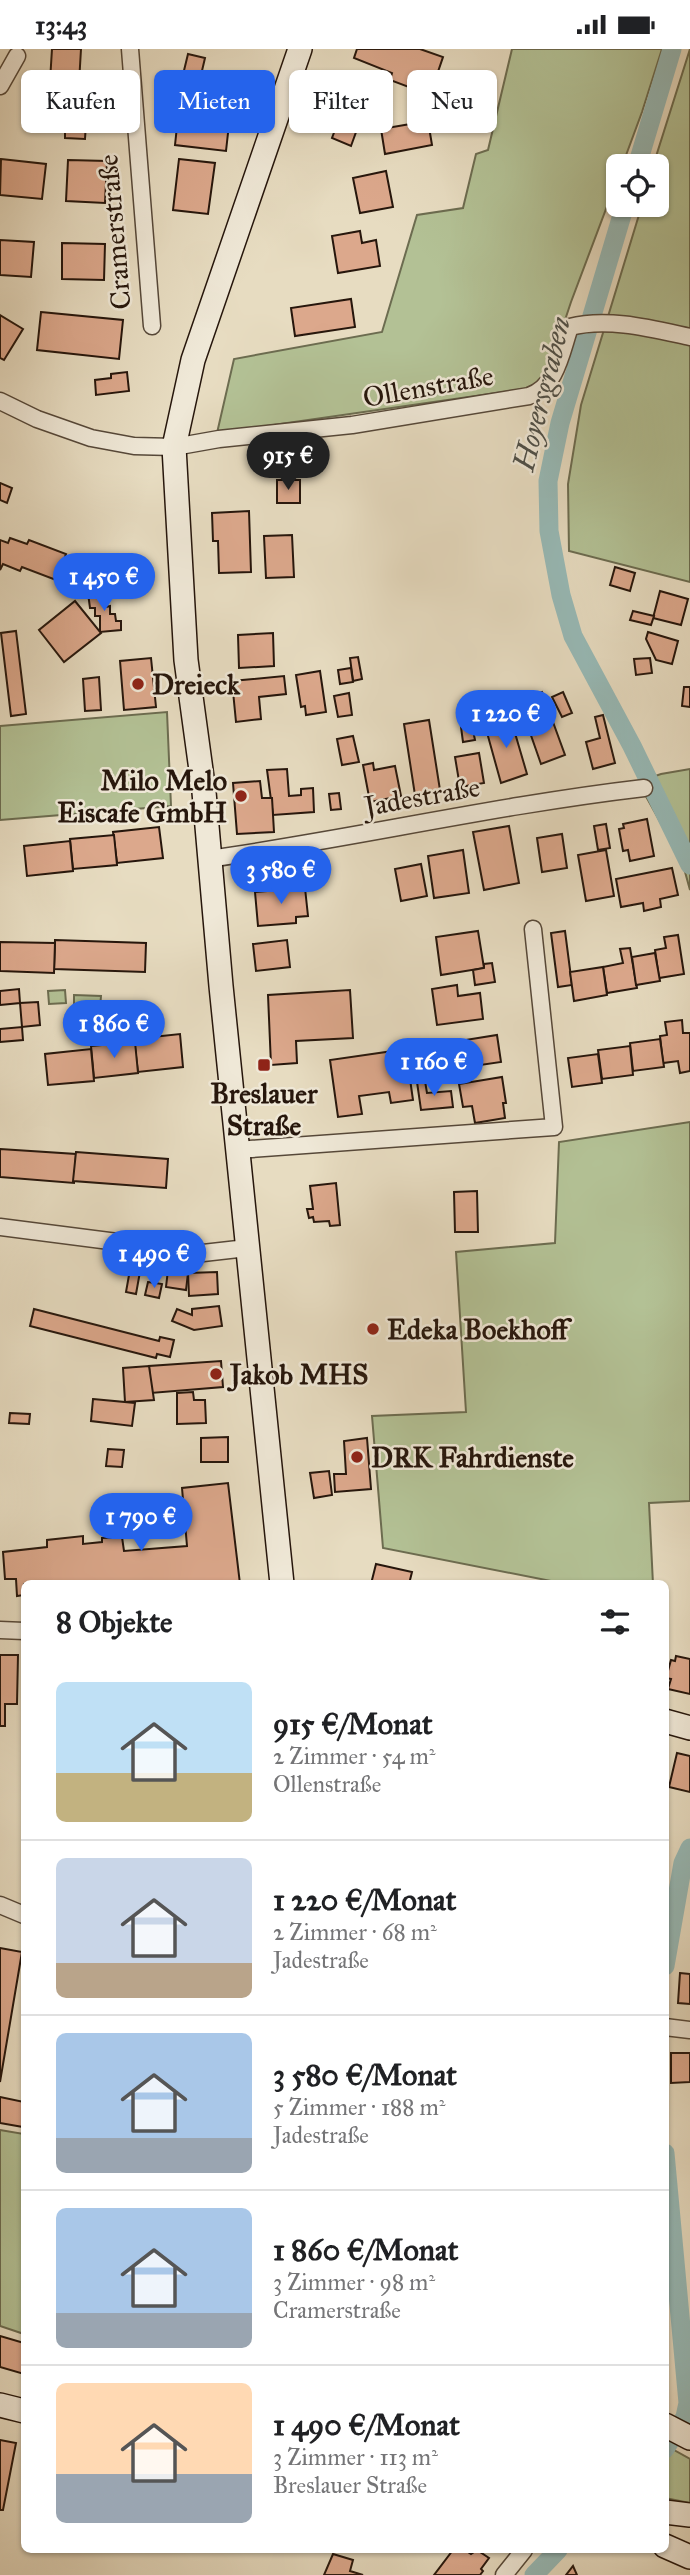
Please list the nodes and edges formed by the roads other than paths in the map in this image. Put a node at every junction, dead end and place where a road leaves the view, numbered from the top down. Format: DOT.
graph roads {
  1 [pos="130,49"];
  2 [pos="300,49"];
  3 [pos="17,56"];
  4 [pos="0,86"];
  5 [pos="152,326"];
  6 [pos="690,337"];
  7 [pos="0,401"];
  8 [pos="174,447"];
  9 [pos="644,788"];
  10 [pos="209,859"];
  11 [pos="533,929"];
  12 [pos="237,1150"];
  13 [pos="0,1227"];
  14 [pos="247,1248"];
  15 [pos="282,1580"];
  16 [pos="0,1630"];
  17 [pos="21,1631"];
  18 [pos="669,1722"];
  19 [pos="690,1728"];
  20 [pos="0,1905"];
  21 [pos="21,1914"];
  22 [pos="669,2027"];
  23 [pos="690,2030"];
  24 [pos="0,2405"];
  25 [pos="21,2410"];
  26 [pos="669,2512"];
  27 [pos="690,2515"];
  28 [pos="669,2548"];
  29 [pos="522,2553"];
  30 [pos="690,2557"];
  31 [pos="504,2575"];
  1 -- 5 [label="street, Cramerstraße"];
  2 -- 8 [label="main road"];
  3 -- 4 [label="street"];
  6 -- 8 [label="street, Ollenstraße"];
  7 -- 8 [label="street"];
  8 -- 10 [label="main road"];
  9 -- 10 [label="street, Jadestraße"];
  10 -- 12 [label="main road"];
  11 -- 12 [label="street"];
  12 -- 14 [label="main road"];
  13 -- 14 [label="street"];
  14 -- 15 [label="main road"];
  16 -- 17 [label="street"];
  18 -- 19 [label="main road"];
  20 -- 21 [label="street"];
  22 -- 23 [label="street"];
  24 -- 25 [label="main road"];
  26 -- 27 [label="main road"];
  28 -- 30 [label="main road"];
  29 -- 31 [label="street"];
}
